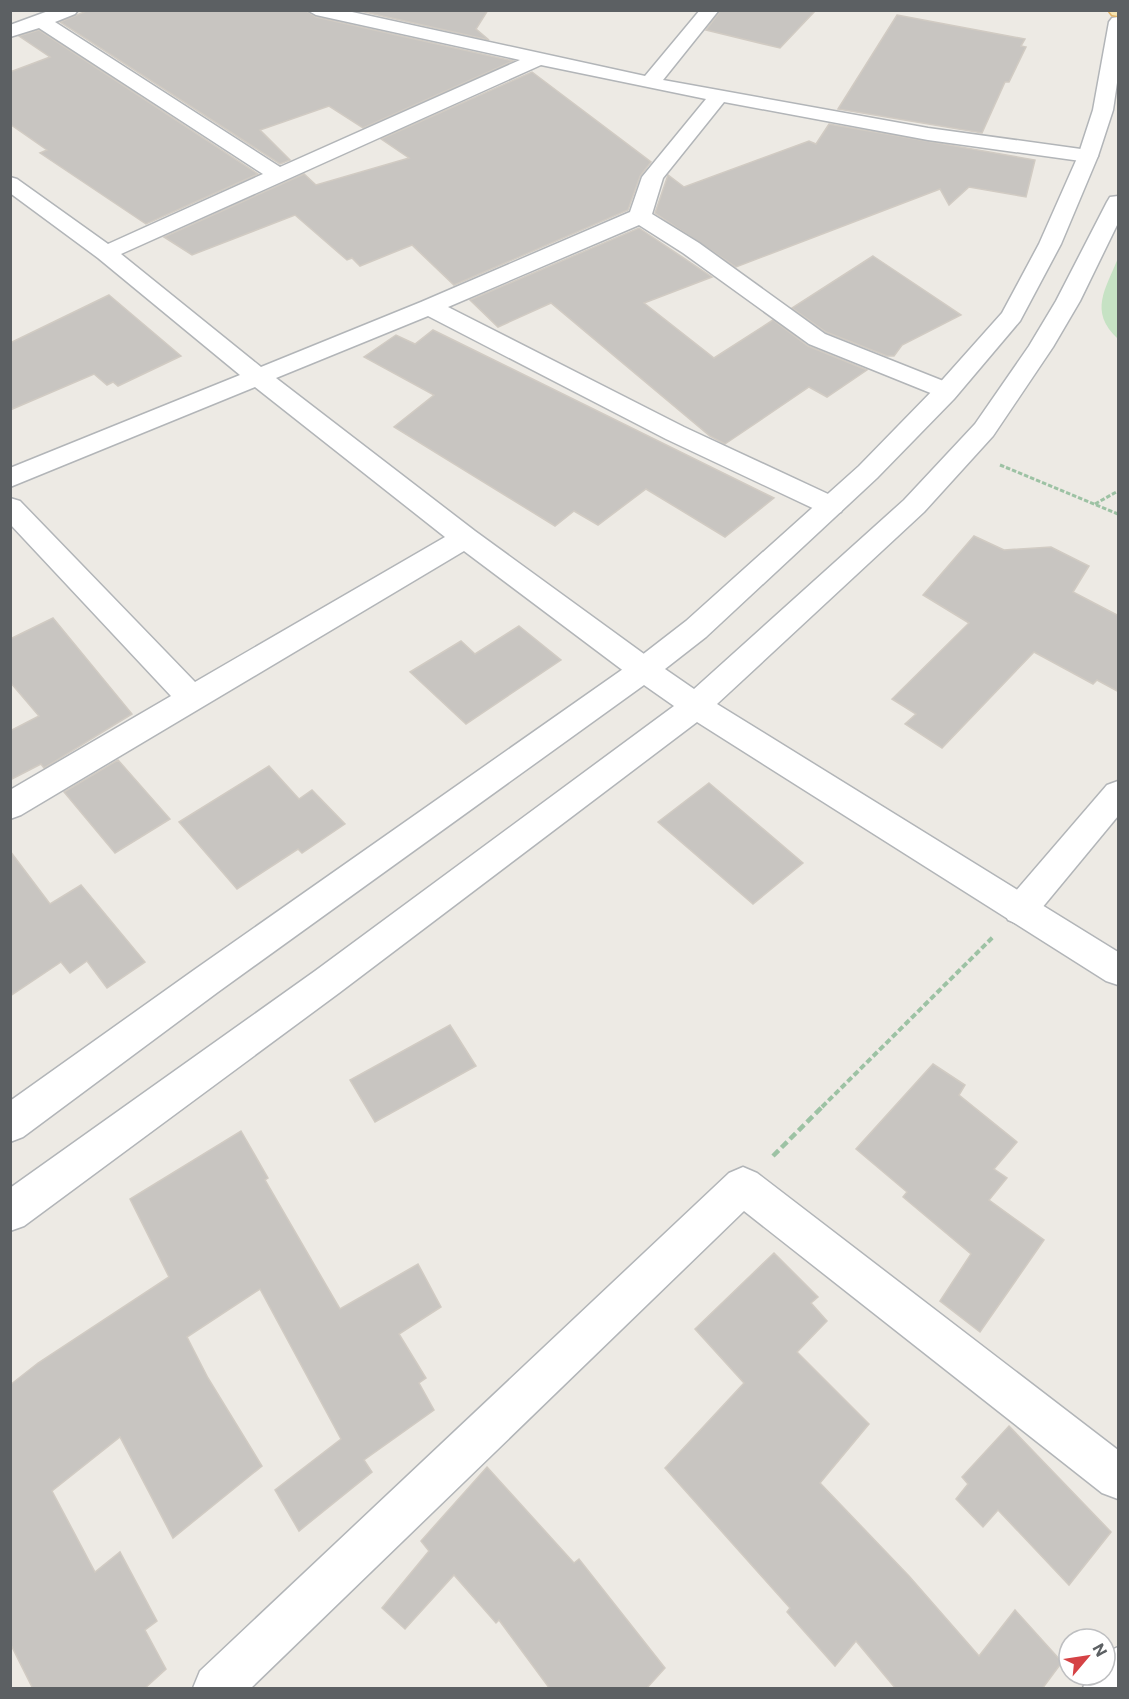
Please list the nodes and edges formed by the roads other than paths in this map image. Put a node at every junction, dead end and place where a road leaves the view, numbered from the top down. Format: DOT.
graph roads {
  1 [pos="69,10"];
  2 [pos="316,10"];
  3 [pos="686,12"];
  4 [pos="708,13"];
  5 [pos="41,21"];
  6 [pos="1119,22"];
  7 [pos="10,32"];
  8 [pos="538,60"];
  9 [pos="650,83"];
  10 [pos="719,96"];
  11 [pos="1088,156"];
  12 [pos="280,176"];
  13 [pos="10,183"];
  14 [pos="1119,202"];
  15 [pos="640,216"];
  16 [pos="106,254"];
  17 [pos="429,306"];
  18 [pos="257,376"];
  19 [pos="947,391"];
  20 [pos="10,478"];
  21 [pos="831,506"];
  22 [pos="10,507"];
  23 [pos="465,538"];
  24 [pos="644,670"];
  25 [pos="192,698"];
  26 [pos="696,706"];
  27 [pos="1119,794"];
  28 [pos="10,806"];
  29 [pos="1020,910"];
  30 [pos="1119,970"];
  31 [pos="10,1124"];
  32 [pos="10,1212"];
  33 [pos="1119,1477"];
  34 [pos="1119,1671"];
  35 [pos="218,1689"];
  36 [pos="1107,1689"];
  1 -- 5 [label="street"];
  2 -- 8 [label="street"];
  3 -- 4 [label="street"];
  4 -- 9 [label="street"];
  5 -- 7 [label="street"];
  5 -- 12 [label="street"];
  6 -- 11 [label="street"];
  8 -- 9 [label="street"];
  8 -- 12 [label="street"];
  9 -- 10 [label="street"];
  10 -- 11 [label="street"];
  10 -- 15 [label="street"];
  11 -- 19 [label="street"];
  12 -- 16 [label="street"];
  13 -- 16 [label="street"];
  14 -- 26 [label="street"];
  15 -- 17 [label="street"];
  15 -- 19 [label="street"];
  16 -- 18 [label="street"];
  17 -- 18 [label="street"];
  17 -- 21 [label="street"];
  18 -- 20 [label="street"];
  18 -- 23 [label="street"];
  19 -- 21 [label="street"];
  21 -- 24 [label="street"];
  22 -- 25 [label="street"];
  23 -- 24 [label="street"];
  23 -- 25 [label="street"];
  24 -- 26 [label="street"];
  24 -- 31 [label="street"];
  25 -- 28 [label="street"];
  26 -- 29 [label="street"];
  26 -- 32 [label="street"];
  27 -- 29 [label="street"];
  29 -- 30 [label="street"];
  33 -- 35 [label="street"];
  34 -- 36 [label="street"];
}
